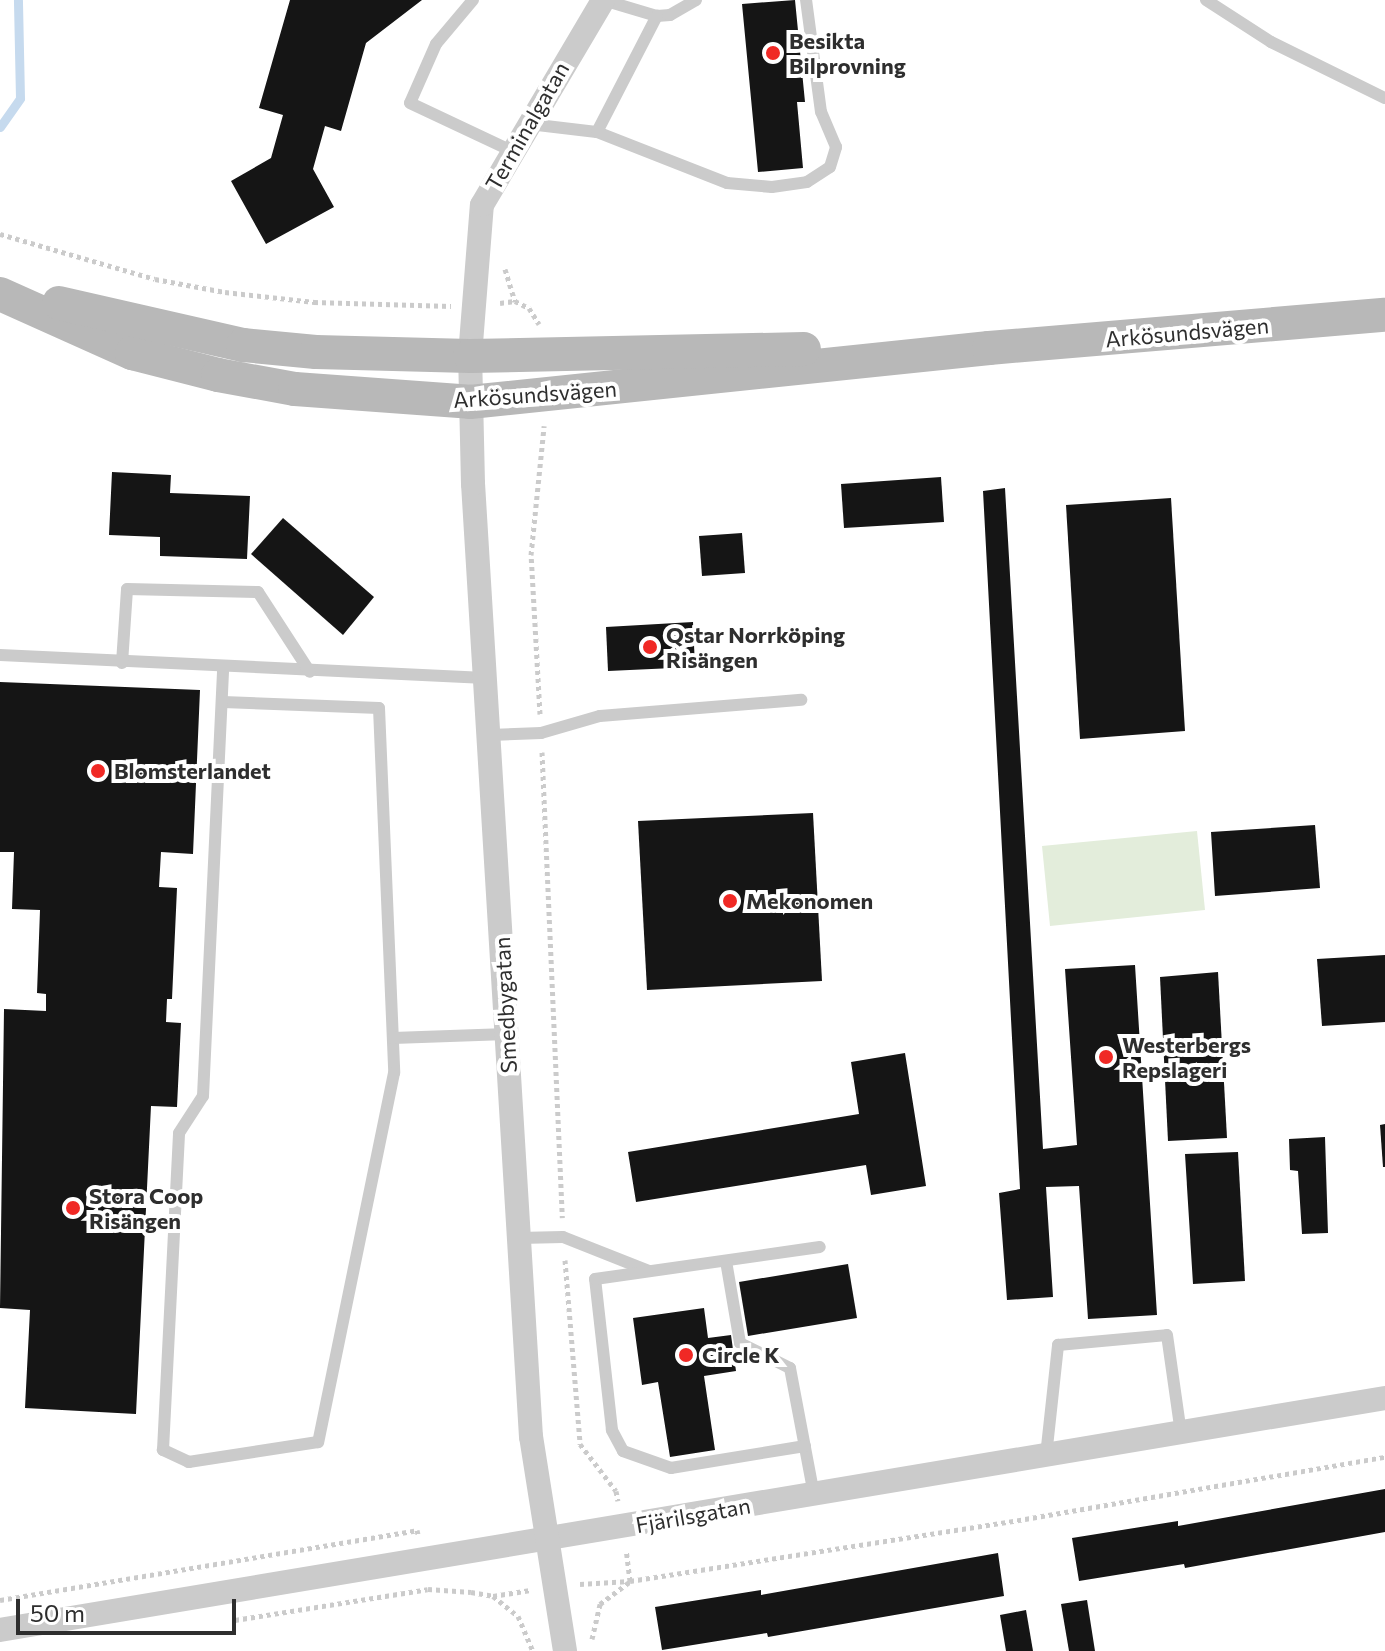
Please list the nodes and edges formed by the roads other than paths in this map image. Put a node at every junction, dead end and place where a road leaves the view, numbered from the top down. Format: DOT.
graph roads {
  1 [pos="473,0"];
  2 [pos="603,0"];
  3 [pos="696,0"];
  4 [pos="806,0"];
  5 [pos="1206,0"];
  6 [pos="657,16"];
  7 [pos="1385,98"];
  8 [pos="526,123"];
  9 [pos="597,132"];
  10 [pos="510,150"];
  11 [pos="0,286"];
  12 [pos="0,294"];
  13 [pos="1385,315"];
  14 [pos="989,348"];
  15 [pos="470,356"];
  16 [pos="470,402"];
  17 [pos="0,655"];
  18 [pos="122,663"];
  19 [pos="223,669"];
  20 [pos="310,672"];
  21 [pos="485,678"];
  22 [pos="801,700"];
  23 [pos="223,702"];
  24 [pos="490,735"];
  25 [pos="507,1034"];
  26 [pos="393,1038"];
  27 [pos="519,1238"];
  28 [pos="820,1247"];
  29 [pos="726,1261"];
  30 [pos="651,1272"];
  31 [pos="1385,1398"];
  32 [pos="1181,1433"];
  33 [pos="805,1446"];
  34 [pos="1046,1456"];
  35 [pos="814,1495"];
  36 [pos="546,1540"];
  37 [pos="0,1630"];
  38 [pos="565,1651"];
  1 -- 10 [label="lane"];
  2 -- 6 [label="lane"];
  2 -- 8 [label="street, Terminalgatan"];
  3 -- 6 [label="lane"];
  4 -- 9 [label="lane"];
  5 -- 7 [label="lane"];
  6 -- 9 [label="lane"];
  8 -- 9 [label="lane"];
  8 -- 10 [label="street, Terminalgatan"];
  10 -- 15 [label="street, Terminalgatan"];
  11 -- 15 [label="main road, Arkösundsvägen"];
  12 -- 16 [label="main road, Arkösundsvägen"];
  13 -- 14 [label="main road, Arkösundsvägen"];
  14 -- 15 [label="main road, Arkösundsvägen"];
  14 -- 16 [label="main road, Arkösundsvägen"];
  15 -- 16 [label="street, Smedbygatan"];
  16 -- 21 [label="street, Smedbygatan"];
  17 -- 18 [label="lane"];
  18 -- 19 [label="lane"];
  18 -- 20 [label="lane"];
  19 -- 20 [label="lane"];
  19 -- 23 [label="lane"];
  20 -- 21 [label="lane"];
  21 -- 24 [label="street, Smedbygatan"];
  22 -- 24 [label="lane"];
  23 -- 26 [label="lane"];
  23 -- 26 [label="lane"];
  24 -- 25 [label="street, Smedbygatan"];
  25 -- 26 [label="lane"];
  25 -- 27 [label="street, Smedbygatan"];
  27 -- 30 [label="lane"];
  27 -- 36 [label="street, Smedbygatan"];
  28 -- 29 [label="lane"];
  29 -- 30 [label="lane"];
  29 -- 33 [label="lane"];
  30 -- 33 [label="lane"];
  31 -- 32 [label="street, Fjärilsgatan"];
  32 -- 34 [label="street, Fjärilsgatan"];
  32 -- 34 [label="lane"];
  33 -- 35 [label="lane"];
  34 -- 35 [label="street, Fjärilsgatan"];
  35 -- 36 [label="street, Fjärilsgatan"];
  36 -- 37 [label="street, Fjärilsgatan"];
  36 -- 38 [label="street, Smedbygatan"];
}
